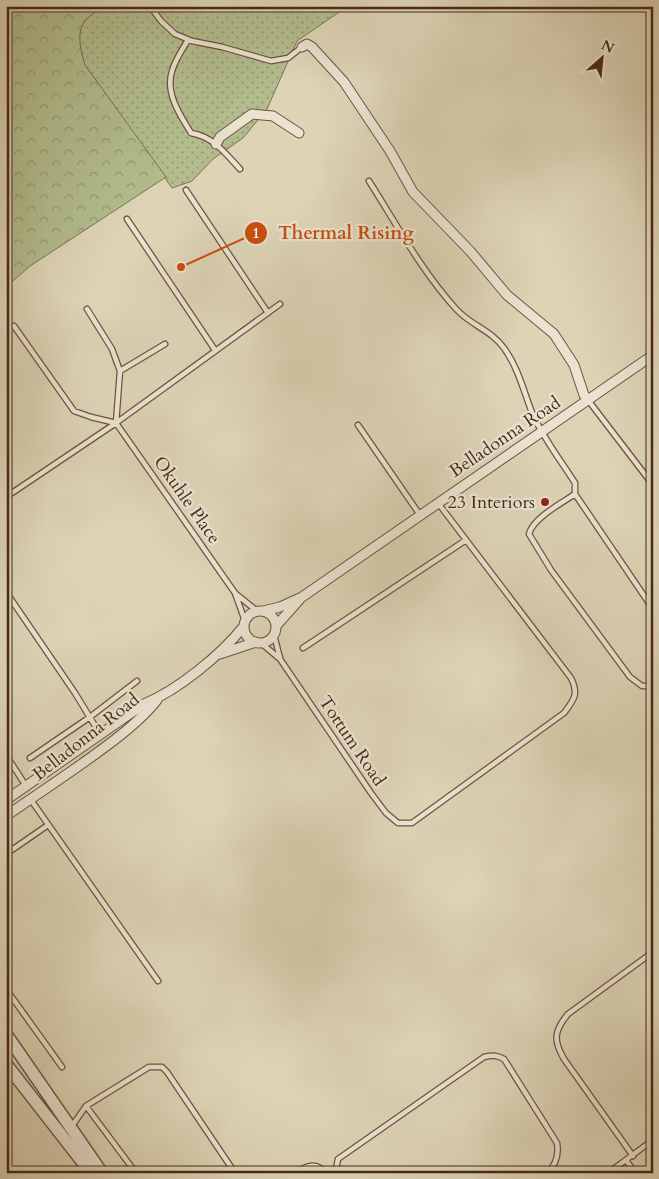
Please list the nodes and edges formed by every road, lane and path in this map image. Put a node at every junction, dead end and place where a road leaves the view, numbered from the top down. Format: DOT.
graph roads {
  1 [pos="150,6"];
  2 [pos="188,40"];
  3 [pos="302,47"];
  4 [pos="299,133"];
  5 [pos="216,144"];
  6 [pos="240,169"];
  7 [pos="369,181"];
  8 [pos="186,190"];
  9 [pos="127,219"];
  10 [pos="280,304"];
  11 [pos="87,309"];
  12 [pos="268,312"];
  13 [pos="14,326"];
  14 [pos="165,344"];
  15 [pos="215,350"];
  16 [pos="653,355"];
  17 [pos="120,371"];
  18 [pos="588,400"];
  19 [pos="116,423"];
  20 [pos="358,426"];
  21 [pos="542,431"];
  22 [pos="653,485"];
  23 [pos="575,494"];
  24 [pos="6,497"];
  25 [pos="438,503"];
  26 [pos="420,515"];
  27 [pos="466,540"];
  28 [pos="6,592"];
  29 [pos="235,593"];
  30 [pos="302,597"];
  31 [pos="653,609"];
  32 [pos="260,611"];
  33 [pos="244,623"];
  34 [pos="276,626"];
  35 [pos="274,636"];
  36 [pos="258,642"];
  37 [pos="302,648"];
  38 [pos="218,655"];
  39 [pos="280,659"];
  40 [pos="137,681"];
  41 [pos="653,686"];
  42 [pos="159,698"];
  43 [pos="90,717"];
  44 [pos="100,734"];
  45 [pos="6,756"];
  46 [pos="30,758"];
  47 [pos="26,786"];
  48 [pos="6,800"];
  49 [pos="31,800"];
  50 [pos="6,816"];
  51 [pos="48,825"];
  52 [pos="6,854"];
  53 [pos="653,952"];
  54 [pos="158,981"];
  55 [pos="6,989"];
  56 [pos="6,1034"];
  57 [pos="6,1064"];
  58 [pos="62,1067"];
  59 [pos="86,1106"];
  60 [pos="71,1127"];
  61 [pos="653,1140"];
  62 [pos="633,1156"];
  63 [pos="626,1160"];
  64 [pos="548,1172"];
  65 [pos="91,1173"];
  66 [pos="102,1173"];
  67 [pos="136,1173"];
  68 [pos="234,1173"];
  69 [pos="295,1173"];
  70 [pos="325,1173"];
  71 [pos="339,1173"];
  72 [pos="608,1173"];
  73 [pos="635,1173"];
  74 [pos="640,1173"];
  75 [pos="649,1173"];
  1 -- 2 [label="lane"];
  2 -- 3 [label="lane"];
  2 -- 5 [label="lane"];
  3 -- 18 [label="street"];
  4 -- 5 [label="street"];
  5 -- 6 [label="lane"];
  7 -- 21 [label="lane"];
  8 -- 12 [label="lane"];
  9 -- 15 [label="lane"];
  10 -- 12 [label="lane"];
  11 -- 17 [label="lane"];
  12 -- 15 [label="lane"];
  13 -- 19 [label="lane"];
  14 -- 17 [label="lane"];
  15 -- 19 [label="lane"];
  16 -- 18 [label="street, Belladonna Road"];
  17 -- 19 [label="lane"];
  18 -- 21 [label="street, Belladonna Road"];
  18 -- 22 [label="lane"];
  19 -- 24 [label="lane"];
  19 -- 29 [label="lane, Okuhle Place"];
  20 -- 26 [label="lane"];
  21 -- 23 [label="lane"];
  21 -- 25 [label="street, Belladonna Road"];
  23 -- 31 [label="lane"];
  23 -- 41 [label="lane"];
  25 -- 26 [label="street, Belladonna Road"];
  25 -- 27 [label="lane"];
  26 -- 30 [label="street, Belladonna Road"];
  27 -- 37 [label="lane"];
  27 -- 39 [label="lane, Tottum Road"];
  28 -- 43 [label="lane"];
  29 -- 32 [label="lane, Okuhle Place"];
  29 -- 33 [label="lane, Okuhle Place"];
  30 -- 32 [label="street, Belladonna Road"];
  30 -- 34 [label="street, Belladonna Road"];
  32 -- 33 [label="street, Belladonna Road"];
  32 -- 34 [label="street"];
  33 -- 36 [label="street"];
  33 -- 38 [label="street, Belladonna Road"];
  34 -- 35 [label="street"];
  35 -- 36 [label="street, Belladonna Road"];
  35 -- 39 [label="lane, Tottum Road"];
  36 -- 38 [label="street, Belladonna Road"];
  36 -- 39 [label="lane, Tottum Road"];
  38 -- 42 [label="street, Belladonna Road"];
  40 -- 43 [label="lane"];
  42 -- 44 [label="street, Belladonna Road"];
  42 -- 49 [label="street, Belladonna Road"];
  43 -- 44 [label="lane"];
  43 -- 46 [label="lane"];
  44 -- 47 [label="street, Belladonna Road"];
  45 -- 47 [label="lane"];
  47 -- 48 [label="street, Belladonna Road"];
  49 -- 50 [label="street, Belladonna Road"];
  49 -- 51 [label="lane"];
  51 -- 52 [label="lane"];
  51 -- 54 [label="lane"];
  53 -- 62 [label="lane"];
  55 -- 58 [label="lane"];
  56 -- 60 [label="street"];
  57 -- 65 [label="street"];
  59 -- 60 [label="lane"];
  59 -- 67 [label="lane"];
  59 -- 68 [label="lane"];
  60 -- 66 [label="street"];
  61 -- 62 [label="lane"];
  62 -- 63 [label="lane"];
  63 -- 72 [label="lane"];
  63 -- 73 [label="lane"];
  64 -- 71 [label="lane"];
  69 -- 70 [label="lane"];
  74 -- 75 [label="lane"];
}
